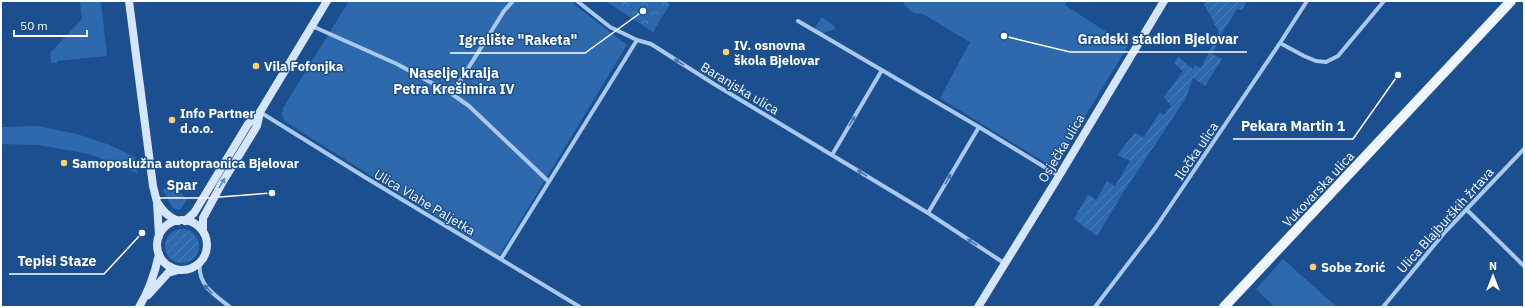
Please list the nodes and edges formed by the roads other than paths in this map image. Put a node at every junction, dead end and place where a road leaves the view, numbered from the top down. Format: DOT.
graph roads {
  1 [pos="129,1"];
  2 [pos="327,1"];
  3 [pos="513,1"];
  4 [pos="577,1"];
  5 [pos="1164,1"];
  6 [pos="1307,1"];
  7 [pos="1384,1"];
  8 [pos="1511,1"];
  9 [pos="798,21"];
  10 [pos="312,26"];
  11 [pos="637,40"];
  12 [pos="1280,43"];
  13 [pos="882,70"];
  14 [pos="452,94"];
  15 [pos="260,112"];
  16 [pos="979,126"];
  17 [pos="1524,149"];
  18 [pos="832,155"];
  19 [pos="1059,176"];
  20 [pos="548,181"];
  21 [pos="157,202"];
  22 [pos="1467,210"];
  23 [pos="928,213"];
  24 [pos="181,221"];
  25 [pos="203,231"];
  26 [pos="159,236"];
  27 [pos="159,254"];
  28 [pos="501,258"];
  29 [pos="200,263"];
  30 [pos="1004,263"];
  31 [pos="1524,266"];
  32 [pos="178,270"];
  33 [pos="144,298"];
  34 [pos="139,307"];
  35 [pos="230,307"];
  36 [pos="580,307"];
  37 [pos="978,307"];
  38 [pos="1095,307"];
  39 [pos="1224,307"];
  40 [pos="1383,307"];
  1 -- 21 [label="main road"];
  2 -- 10 [label="main road"];
  3 -- 14 [label="street"];
  4 -- 11 [label="street"];
  5 -- 19 [label="main road, Osječka ulica"];
  6 -- 12 [label="street, Iločka ulica"];
  7 -- 12 [label="street"];
  8 -- 39 [label="main road, Vukovarska ulica"];
  9 -- 13 [label="street"];
  10 -- 14 [label="street"];
  10 -- 15 [label="main road"];
  18 -- 11 [label="street, Baranjska ulica, one-way"];
  11 -- 20 [label="street"];
  12 -- 38 [label="street, Iločka ulica"];
  13 -- 16 [label="street"];
  18 -- 13 [label="street, one-way"];
  14 -- 20 [label="street"];
  15 -- 24 [label="main road"];
  25 -- 15 [label="main road, one-way"];
  15 -- 28 [label="street, Ulica Vlahe Paljetka"];
  16 -- 19 [label="street"];
  23 -- 16 [label="street, one-way"];
  17 -- 22 [label="street, Ulica Blajburških žrtava"];
  23 -- 18 [label="street, Baranjska ulica, one-way"];
  19 -- 30 [label="main road, Osječka ulica"];
  20 -- 28 [label="street"];
  21 -- 24 [label="main road"];
  21 -- 26 [label="main road"];
  22 -- 31 [label="street"];
  22 -- 40 [label="street, Ulica Blajburških žrtava"];
  30 -- 23 [label="street, Baranjska ulica, one-way"];
  24 -- 25 [label="main road"];
  24 -- 26 [label="main road"];
  25 -- 29 [label="main road"];
  26 -- 27 [label="main road"];
  27 -- 32 [label="main road"];
  27 -- 33 [label="main road"];
  28 -- 36 [label="street, Ulica Vlahe Paljetka"];
  29 -- 32 [label="main road"];
  35 -- 29 [label="street, one-way"];
  30 -- 37 [label="main road, Osječka ulica"];
  32 -- 33 [label="main road"];
  33 -- 34 [label="main road"];
}
